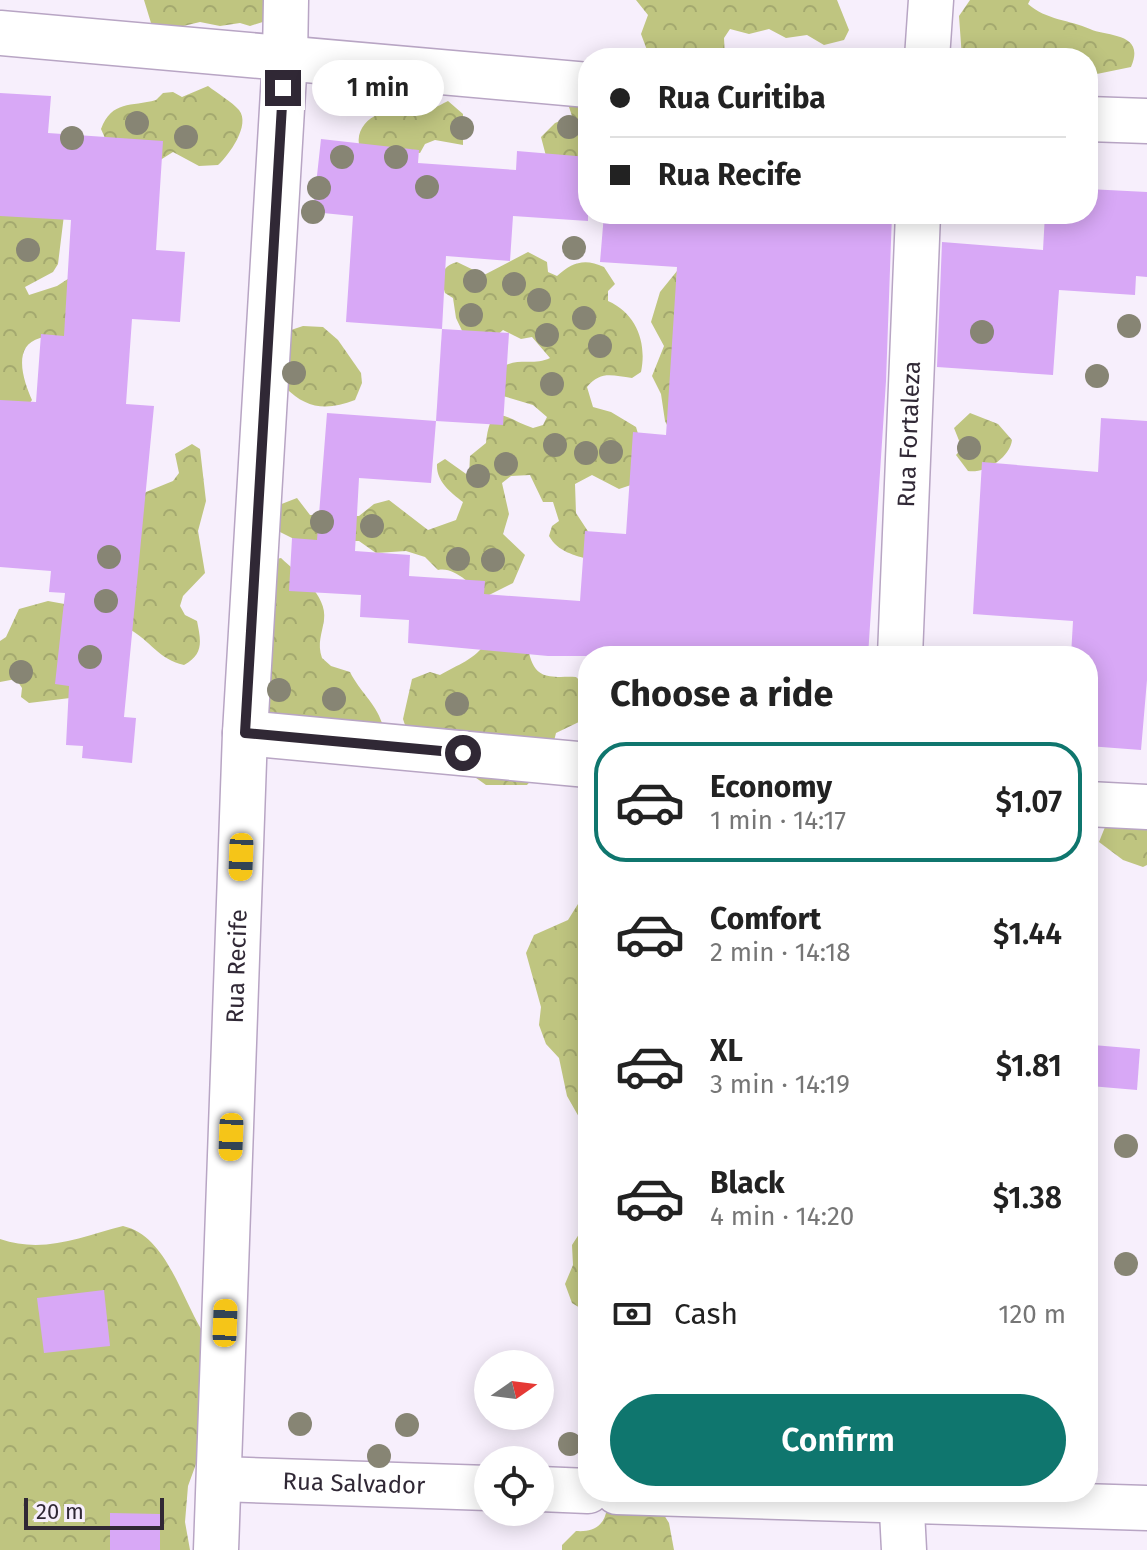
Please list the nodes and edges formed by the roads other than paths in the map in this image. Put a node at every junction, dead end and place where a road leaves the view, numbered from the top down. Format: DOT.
graph roads {
  1 [pos="286,0"];
  2 [pos="931,0"];
  3 [pos="0,33"];
  4 [pos="928,48"];
  5 [pos="285,58"];
  6 [pos="578,84"];
  7 [pos="1098,119"];
  8 [pos="1147,121"];
  9 [pos="918,224"];
  10 [pos="900,646"];
  11 [pos="245,733"];
  12 [pos="578,764"];
  13 [pos="1098,805"];
  14 [pos="1147,807"];
  15 [pos="220,1479"];
  16 [pos="474,1488"];
  17 [pos="554,1490"];
  18 [pos="578,1491"];
  19 [pos="901,1502"];
  20 [pos="1013,1502"];
  21 [pos="1147,1508"];
  22 [pos="216,1550"];
  23 [pos="904,1550"];
  1 -- 5 [label="street, Rua Recife"];
  2 -- 4 [label="street"];
  3 -- 5 [label="street"];
  5 -- 6 [label="street"];
  5 -- 11 [label="street, Rua Recife"];
  7 -- 8 [label="street"];
  9 -- 10 [label="street, Rua Fortaleza"];
  11 -- 12 [label="street"];
  11 -- 15 [label="street, Rua Recife"];
  13 -- 14 [label="street"];
  15 -- 16 [label="street, Rua Salvador"];
  15 -- 22 [label="street, Rua Recife"];
  17 -- 18 [label="street"];
  19 -- 23 [label="street"];
  20 -- 21 [label="street"];
}
